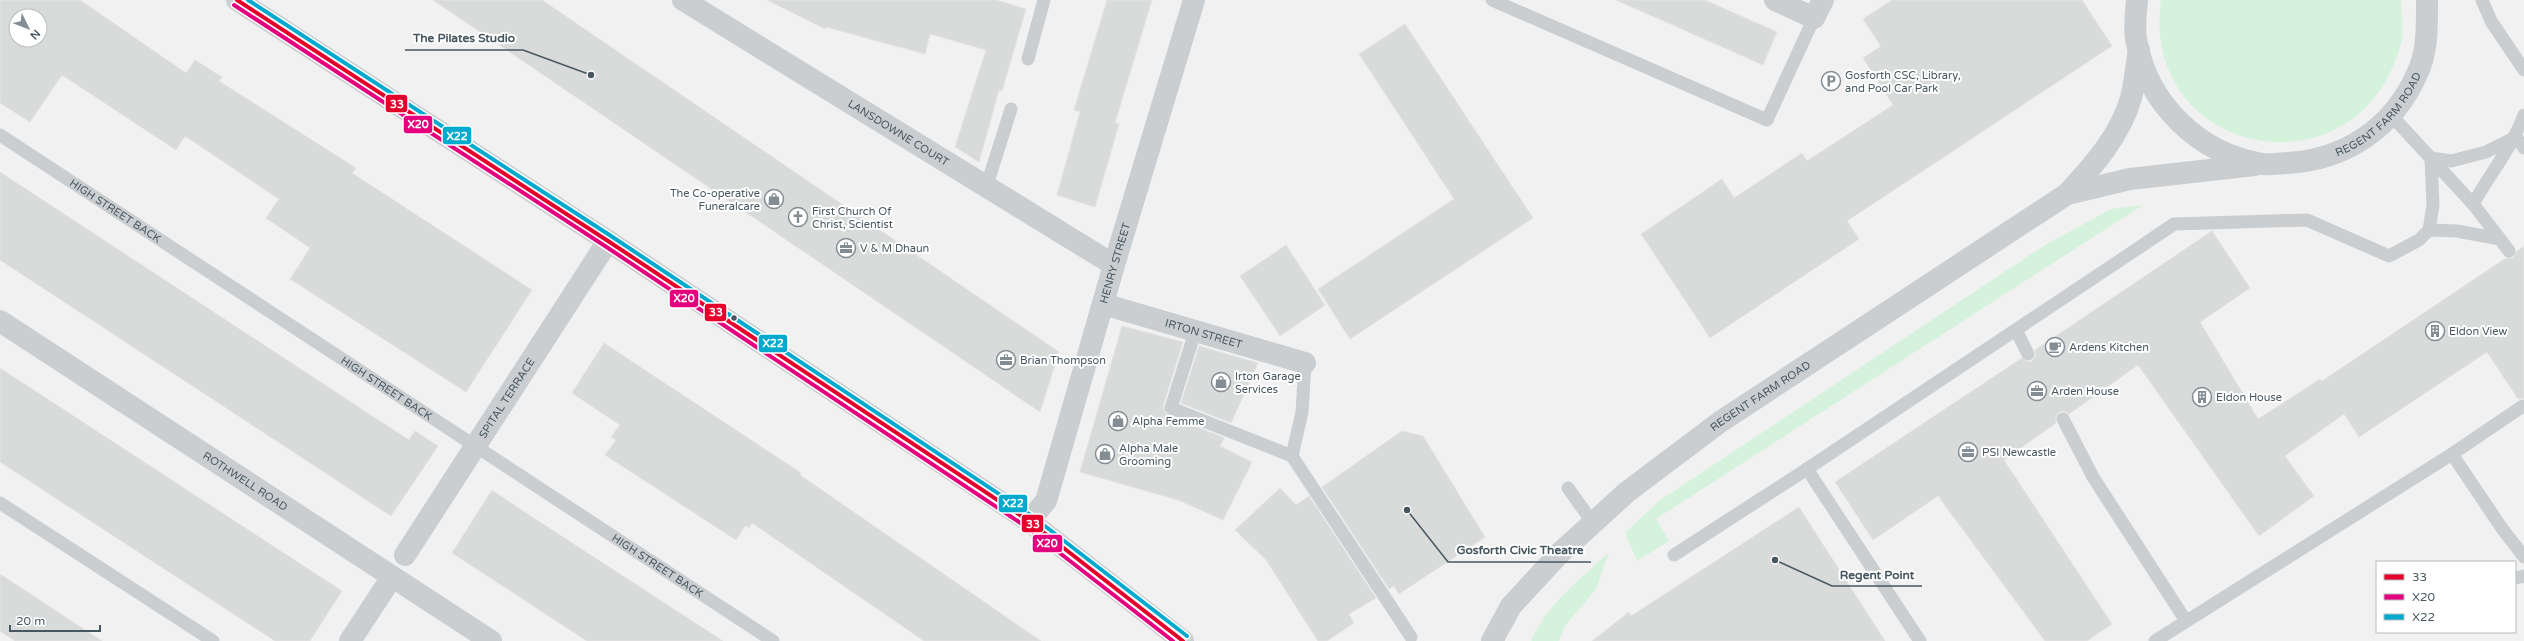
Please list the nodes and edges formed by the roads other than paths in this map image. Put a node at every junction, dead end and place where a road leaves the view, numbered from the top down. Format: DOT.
graph roads {
  1 [pos="237,0"];
  2 [pos="683,0"];
  3 [pos="1044,0"];
  4 [pos="1194,0"];
  5 [pos="1492,0"];
  6 [pos="1775,0"];
  7 [pos="2136,0"];
  8 [pos="2426,0"];
  9 [pos="2482,0"];
  10 [pos="1818,9"];
  11 [pos="2139,50"];
  12 [pos="1028,59"];
  13 [pos="2524,70"];
  14 [pos="1011,109"];
  15 [pos="2392,115"];
  16 [pos="2524,115"];
  17 [pos="0,135"];
  18 [pos="2516,137"];
  19 [pos="2524,148"];
  20 [pos="2431,158"];
  21 [pos="2264,164"];
  22 [pos="986,188"];
  23 [pos="2067,194"];
  24 [pos="2473,204"];
  25 [pos="2429,230"];
  26 [pos="2500,239"];
  27 [pos="608,241"];
  28 [pos="2509,251"];
  29 [pos="1114,265"];
  30 [pos="1103,304"];
  31 [pos="0,321"];
  32 [pos="2016,330"];
  33 [pos="1196,332"];
  34 [pos="2028,354"];
  35 [pos="1305,363"];
  36 [pos="2523,406"];
  37 [pos="2063,419"];
  38 [pos="476,447"];
  39 [pos="2452,454"];
  40 [pos="1292,456"];
  41 [pos="1806,469"];
  42 [pos="1568,488"];
  43 [pos="0,503"];
  44 [pos="1029,521"];
  45 [pos="1593,523"];
  46 [pos="405,555"];
  47 [pos="1674,555"];
  48 [pos="2524,557"];
  49 [pos="392,577"];
  50 [pos="2186,621"];
  51 [pos="1411,637"];
  52 [pos="213,641"];
  53 [pos="350,641"];
  54 [pos="491,641"];
  55 [pos="773,641"];
  56 [pos="1183,641"];
  57 [pos="1492,641"];
  58 [pos="1920,641"];
  59 [pos="2154,641"];
  1 -- 27 [label="main road"];
  2 -- 22 [label="street, LANSDOWNE COURT"];
  3 -- 12 [label="lane"];
  4 -- 29 [label="street, HENRY STREET"];
  5 -- 10 [label="lane"];
  6 -- 10 [label="street"];
  7 -- 11 [label="street, REGENT FARM ROAD"];
  8 -- 15 [label="street, REGENT FARM ROAD"];
  9 -- 13 [label="lane"];
  11 -- 21 [label="street, REGENT FARM ROAD"];
  11 -- 23 [label="street, REGENT FARM ROAD"];
  14 -- 22 [label="lane"];
  15 -- 20 [label="lane"];
  15 -- 21 [label="street, REGENT FARM ROAD"];
  16 -- 18 [label="lane"];
  17 -- 38 [label="lane, HIGH STREET BACK"];
  18 -- 19 [label="lane"];
  18 -- 20 [label="lane"];
  18 -- 24 [label="lane"];
  20 -- 24 [label="lane"];
  20 -- 25 [label="lane"];
  21 -- 23 [label="street, REGENT FARM ROAD"];
  22 -- 29 [label="street, LANSDOWNE COURT"];
  23 -- 45 [label="street, REGENT FARM ROAD"];
  24 -- 26 [label="lane"];
  25 -- 26 [label="lane"];
  25 -- 32 [label="lane"];
  26 -- 28 [label="lane"];
  27 -- 38 [label="street, SPITAL TERRACE"];
  27 -- 44 [label="main road"];
  29 -- 30 [label="street, HENRY STREET"];
  30 -- 33 [label="street, IRTON STREET"];
  30 -- 44 [label="street, HENRY STREET"];
  31 -- 49 [label="street, ROTHWELL ROAD"];
  32 -- 34 [label="lane"];
  32 -- 41 [label="lane"];
  33 -- 35 [label="street, IRTON STREET"];
  33 -- 40 [label="lane"];
  35 -- 40 [label="lane"];
  36 -- 39 [label="lane"];
  37 -- 50 [label="lane"];
  38 -- 46 [label="street, SPITAL TERRACE"];
  38 -- 55 [label="lane, HIGH STREET BACK"];
  39 -- 48 [label="lane"];
  39 -- 50 [label="lane"];
  40 -- 51 [label="lane"];
  41 -- 47 [label="lane"];
  41 -- 58 [label="lane"];
  42 -- 45 [label="lane"];
  43 -- 52 [label="lane"];
  44 -- 56 [label="main road"];
  45 -- 57 [label="street, REGENT FARM ROAD"];
  49 -- 53 [label="street"];
  49 -- 54 [label="street, ROTHWELL ROAD"];
  50 -- 59 [label="lane"];
}
